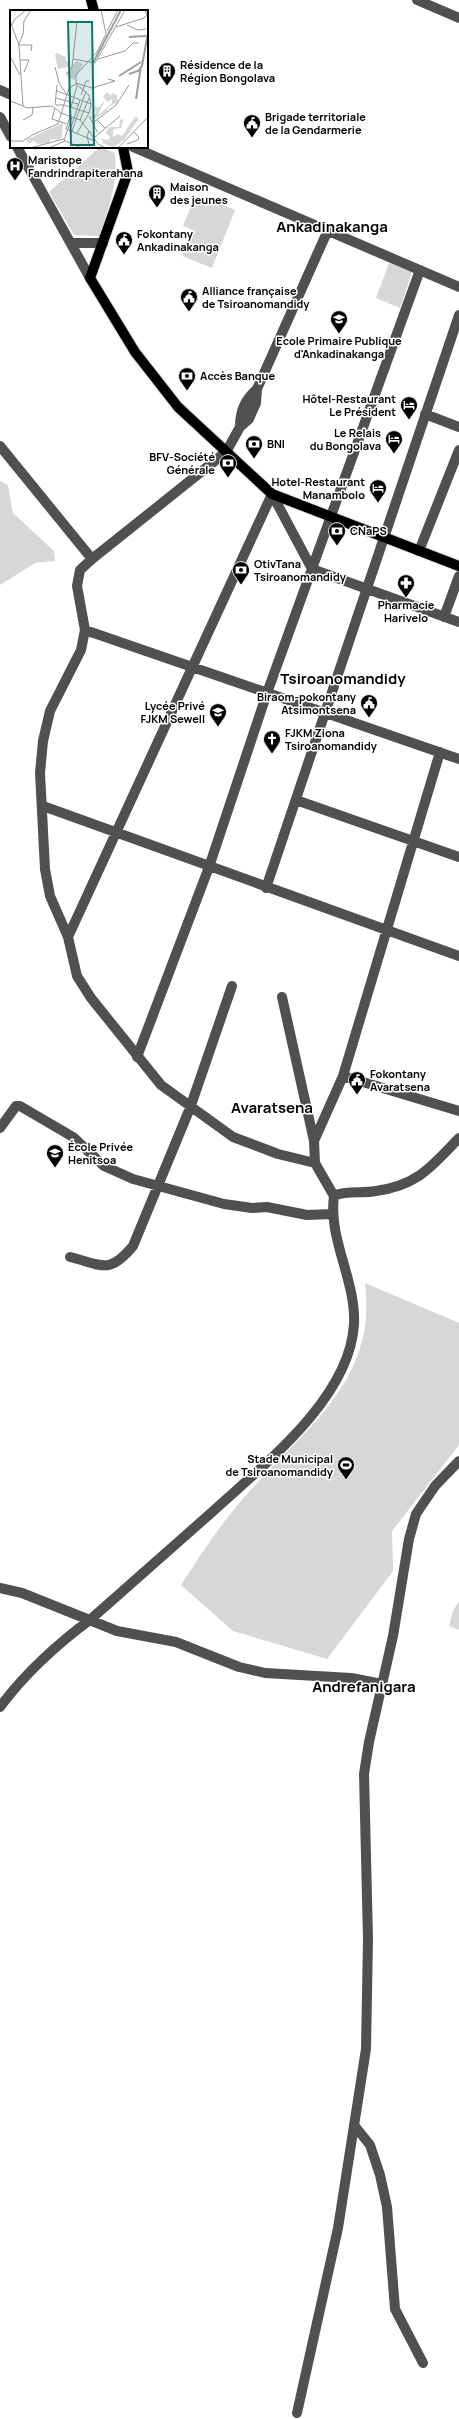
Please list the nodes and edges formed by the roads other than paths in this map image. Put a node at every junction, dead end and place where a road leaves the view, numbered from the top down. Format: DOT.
graph roads {
  1 [pos="91,0"];
  2 [pos="417,0"];
  3 [pos="94,10"];
  4 [pos="459,18"];
  5 [pos="0,90"];
  6 [pos="10,95"];
  7 [pos="0,117"];
  8 [pos="6,135"];
  9 [pos="18,148"];
  10 [pos="123,148"];
  11 [pos="135,148"];
  12 [pos="328,230"];
  13 [pos="71,243"];
  14 [pos="103,243"];
  15 [pos="420,270"];
  16 [pos="90,278"];
  17 [pos="459,286"];
  18 [pos="459,315"];
  19 [pos="425,414"];
  20 [pos="459,427"];
  21 [pos="0,447"];
  22 [pos="459,450"];
  23 [pos="226,452"];
  24 [pos="272,494"];
  25 [pos="331,517"];
  26 [pos="384,537"];
  27 [pos="419,551"];
  28 [pos="92,558"];
  29 [pos="459,566"];
  30 [pos="312,569"];
  31 [pos="459,576"];
  32 [pos="367,589"];
  33 [pos="444,616"];
  34 [pos="459,622"];
  35 [pos="85,630"];
  36 [pos="192,667"];
  37 [pos="267,693"];
  38 [pos="324,712"];
  39 [pos="440,752"];
  40 [pos="459,759"];
  41 [pos="296,800"];
  42 [pos="43,806"];
  43 [pos="117,833"];
  44 [pos="413,841"];
  45 [pos="459,858"];
  46 [pos="209,867"];
  47 [pos="266,888"];
  48 [pos="387,930"];
  49 [pos="68,937"];
  50 [pos="459,956"];
  51 [pos="232,986"];
  52 [pos="282,997"];
  53 [pos="137,1057"];
  54 [pos="343,1076"];
  55 [pos="190,1108"];
  56 [pos="459,1111"];
  57 [pos="0,1128"];
  58 [pos="459,1138"];
  59 [pos="314,1142"];
  60 [pos="315,1163"];
  61 [pos="159,1186"];
  62 [pos="334,1196"];
  63 [pos="332,1214"];
  64 [pos="70,1257"];
  65 [pos="459,1460"];
  66 [pos="0,1588"];
  67 [pos="91,1619"];
  68 [pos="382,1684"];
  69 [pos="0,1707"];
  70 [pos="354,2125"];
  71 [pos="423,2363"];
  72 [pos="298,2413"];
  1 -- 3 [label="main road"];
  2 -- 4 [label="street"];
  5 -- 6 [label="street"];
  7 -- 8 [label="street"];
  9 -- 13 [label="street"];
  10 -- 14 [label="main road"];
  11 -- 12 [label="street"];
  12 -- 15 [label="street"];
  12 -- 23 [label="street"];
  13 -- 14 [label="street"];
  13 -- 16 [label="street"];
  14 -- 16 [label="main road"];
  15 -- 17 [label="street"];
  15 -- 25 [label="street"];
  16 -- 23 [label="main road"];
  18 -- 19 [label="street"];
  19 -- 20 [label="street"];
  19 -- 26 [label="street"];
  21 -- 28 [label="street"];
  22 -- 27 [label="street"];
  23 -- 24 [label="main road"];
  23 -- 28 [label="street"];
  24 -- 25 [label="main road"];
  24 -- 30 [label="street"];
  24 -- 36 [label="street"];
  25 -- 26 [label="main road"];
  25 -- 30 [label="street"];
  26 -- 27 [label="main road"];
  26 -- 32 [label="street"];
  27 -- 29 [label="main road"];
  28 -- 35 [label="street"];
  30 -- 32 [label="street"];
  30 -- 37 [label="street"];
  31 -- 33 [label="street"];
  32 -- 33 [label="street"];
  32 -- 38 [label="street"];
  33 -- 34 [label="street"];
  35 -- 36 [label="street"];
  35 -- 42 [label="street"];
  36 -- 37 [label="street"];
  36 -- 43 [label="street"];
  37 -- 38 [label="street"];
  37 -- 46 [label="street"];
  38 -- 39 [label="street"];
  38 -- 41 [label="street"];
  39 -- 40 [label="street"];
  39 -- 44 [label="street"];
  41 -- 44 [label="street"];
  41 -- 47 [label="street"];
  42 -- 43 [label="street"];
  42 -- 49 [label="street"];
  43 -- 46 [label="street"];
  43 -- 49 [label="street"];
  44 -- 45 [label="street"];
  44 -- 48 [label="street"];
  46 -- 47 [label="street"];
  46 -- 53 [label="street"];
  47 -- 48 [label="street"];
  48 -- 50 [label="street"];
  48 -- 54 [label="street"];
  49 -- 53 [label="street"];
  51 -- 55 [label="street"];
  52 -- 59 [label="street"];
  53 -- 55 [label="street"];
  54 -- 56 [label="street"];
  54 -- 59 [label="street"];
  55 -- 60 [label="street"];
  55 -- 61 [label="street"];
  57 -- 61 [label="street"];
  58 -- 62 [label="street"];
  59 -- 60 [label="street"];
  60 -- 62 [label="street"];
  61 -- 63 [label="street"];
  61 -- 64 [label="street"];
  62 -- 63 [label="street"];
  63 -- 67 [label="street"];
  65 -- 68 [label="street"];
  66 -- 67 [label="street"];
  67 -- 68 [label="street"];
  67 -- 69 [label="street"];
  68 -- 70 [label="street"];
  70 -- 71 [label="street"];
  70 -- 72 [label="street"];
}
